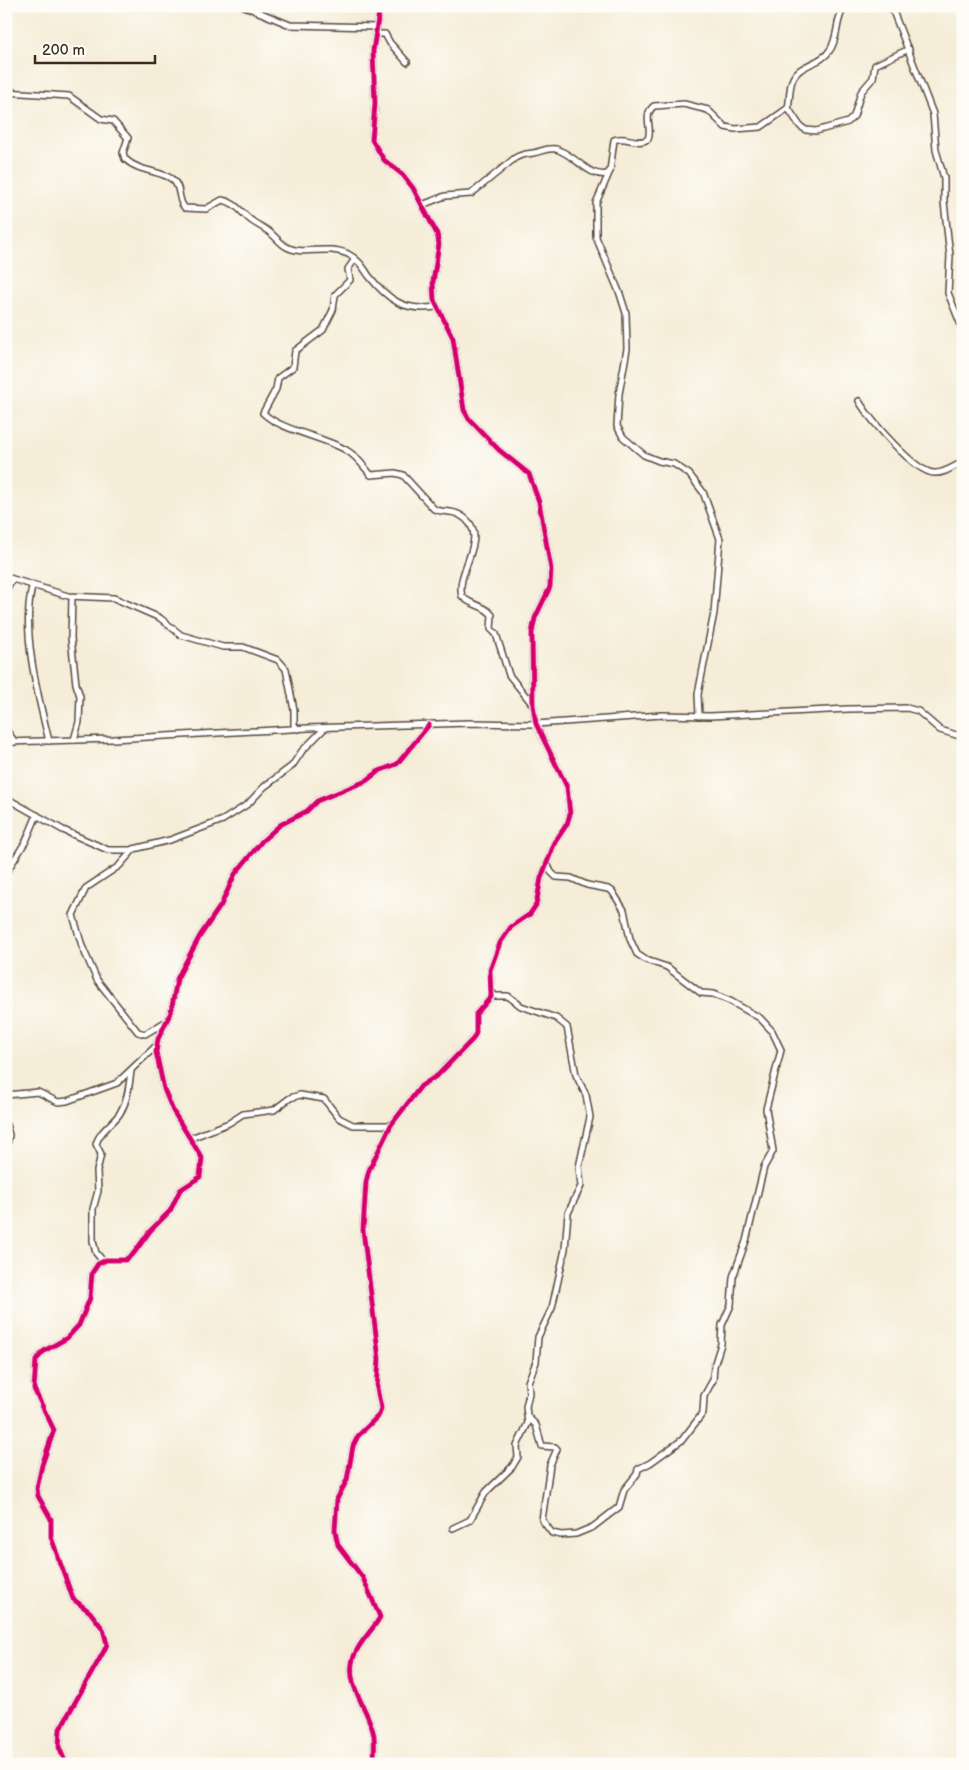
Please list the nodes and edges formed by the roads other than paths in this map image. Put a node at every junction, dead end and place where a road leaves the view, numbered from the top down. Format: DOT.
graph roads {
  1 [pos="244,6"];
  2 [pos="380,6"];
  3 [pos="845,6"];
  4 [pos="891,6"];
  5 [pos="377,27"];
  6 [pos="376,34"];
  7 [pos="909,49"];
  8 [pos="407,62"];
  9 [pos="6,92"];
  10 [pos="788,108"];
  11 [pos="610,171"];
  12 [pos="422,205"];
  13 [pos="355,259"];
  14 [pos="436,307"];
  15 [pos="963,330"];
  16 [pos="859,401"];
  17 [pos="963,462"];
  18 [pos="6,577"];
  19 [pos="12,580"];
  20 [pos="32,586"];
  21 [pos="6,590"];
  22 [pos="72,597"];
  23 [pos="533,705"];
  24 [pos="699,716"];
  25 [pos="536,724"];
  26 [pos="429,725"];
  27 [pos="326,728"];
  28 [pos="299,729"];
  29 [pos="6,730"];
  30 [pos="963,737"];
  31 [pos="74,740"];
  32 [pos="50,741"];
  33 [pos="6,742"];
  34 [pos="15,742"];
  35 [pos="6,798"];
  36 [pos="37,815"];
  37 [pos="134,849"];
  38 [pos="547,863"];
  39 [pos="6,873"];
  40 [pos="491,991"];
  41 [pos="168,1021"];
  42 [pos="156,1046"];
  43 [pos="131,1071"];
  44 [pos="6,1095"];
  45 [pos="6,1124"];
  46 [pos="391,1125"];
  47 [pos="202,1134"];
  48 [pos="191,1138"];
  49 [pos="6,1150"];
  50 [pos="198,1150"];
  51 [pos="103,1261"];
  52 [pos="529,1418"];
  53 [pos="454,1528"];
  54 [pos="66,1764"];
  55 [pos="374,1764"];
  1 -- 5 [label="street"];
  2 -- 5 [label="street"];
  3 -- 10 [label="street"];
  4 -- 7 [label="street"];
  5 -- 6 [label="street"];
  6 -- 8 [label="street"];
  6 -- 12 [label="street"];
  7 -- 10 [label="street"];
  7 -- 15 [label="street"];
  9 -- 13 [label="street"];
  10 -- 11 [label="street"];
  11 -- 12 [label="street"];
  11 -- 24 [label="street"];
  12 -- 14 [label="street"];
  13 -- 14 [label="street"];
  13 -- 23 [label="street"];
  14 -- 23 [label="street"];
  16 -- 17 [label="street"];
  18 -- 19 [label="street"];
  19 -- 20 [label="street"];
  19 -- 21 [label="street"];
  20 -- 22 [label="street"];
  20 -- 32 [label="street"];
  22 -- 28 [label="street"];
  22 -- 31 [label="street"];
  23 -- 25 [label="street"];
  24 -- 25 [label="street"];
  24 -- 30 [label="street"];
  25 -- 26 [label="street"];
  25 -- 38 [label="street"];
  26 -- 27 [label="street"];
  26 -- 41 [label="street"];
  27 -- 28 [label="street"];
  27 -- 37 [label="street"];
  28 -- 31 [label="street"];
  29 -- 34 [label="street"];
  31 -- 32 [label="street"];
  32 -- 34 [label="street"];
  33 -- 34 [label="street"];
  35 -- 36 [label="street"];
  36 -- 37 [label="street"];
  36 -- 39 [label="street"];
  37 -- 41 [label="street"];
  38 -- 40 [label="street"];
  38 -- 52 [label="street"];
  40 -- 46 [label="street"];
  40 -- 52 [label="street"];
  41 -- 42 [label="street"];
  42 -- 43 [label="street"];
  42 -- 48 [label="street"];
  43 -- 44 [label="street"];
  43 -- 51 [label="street"];
  45 -- 49 [label="street"];
  46 -- 47 [label="street"];
  46 -- 55 [label="street"];
  47 -- 48 [label="street"];
  47 -- 50 [label="street"];
  48 -- 50 [label="street"];
  50 -- 51 [label="street"];
  51 -- 54 [label="street"];
  52 -- 53 [label="street"];
}
